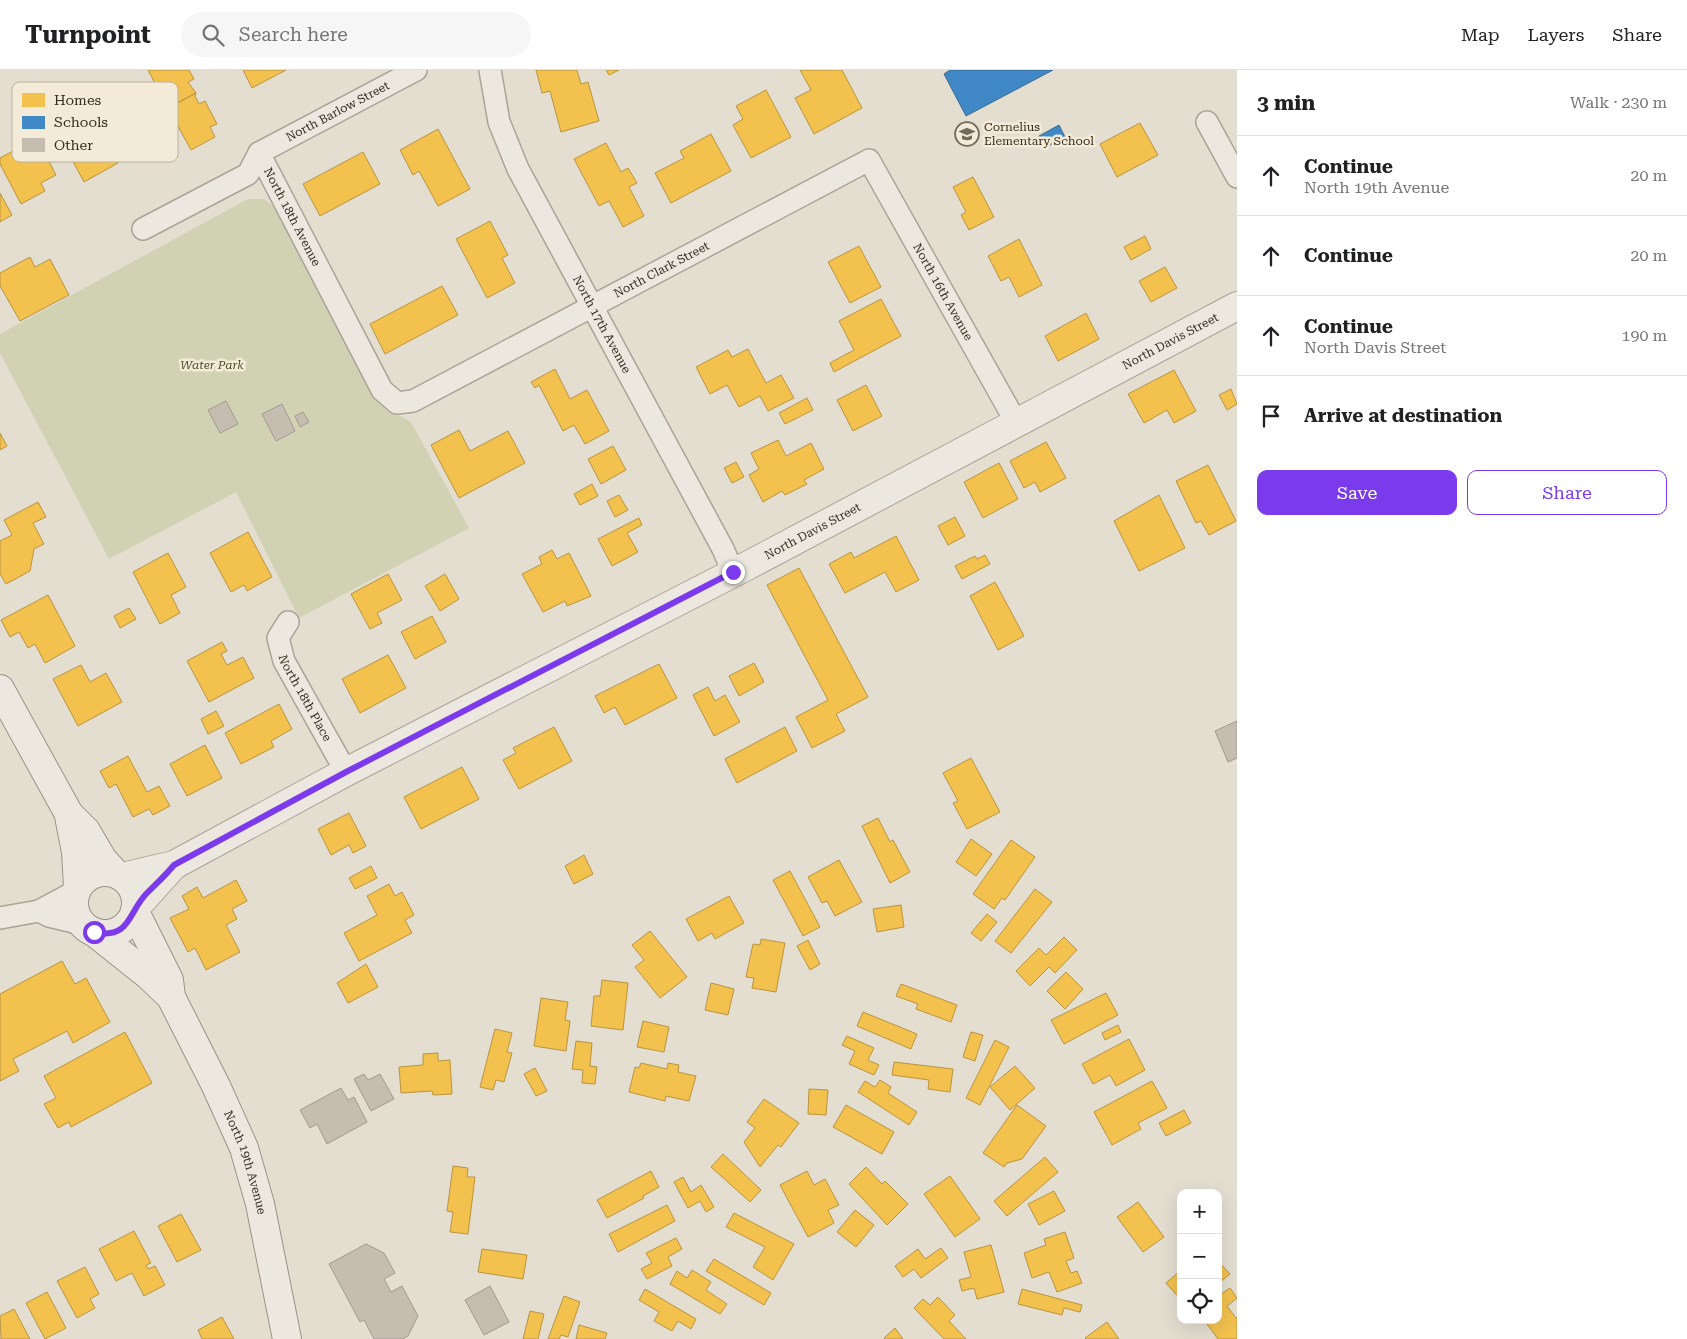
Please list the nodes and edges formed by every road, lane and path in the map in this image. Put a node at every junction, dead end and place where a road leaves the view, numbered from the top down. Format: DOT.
graph roads {
  1 [pos="416,70"];
  2 [pos="490,70"];
  3 [pos="1207,122"];
  4 [pos="258,153"];
  5 [pos="869,160"];
  6 [pos="1237,177"];
  7 [pos="143,229"];
  8 [pos="592,306"];
  9 [pos="1237,306"];
  10 [pos="397,403"];
  11 [pos="1017,424"];
  12 [pos="733,572"];
  13 [pos="288,622"];
  14 [pos="0,689"];
  15 [pos="346,772"];
  16 [pos="68,814"];
  17 [pos="174,865"];
  18 [pos="118,875"];
  19 [pos="77,889"];
  20 [pos="135,909"];
  21 [pos="39,910"];
  22 [pos="0,918"];
  23 [pos="88,928"];
  24 [pos="171,997"];
  25 [pos="287,1339"];
  1 -- 4 [label="street, North Barlow Street"];
  2 -- 8 [label="street, North 17th Avenue"];
  3 -- 6 [label="street"];
  4 -- 7 [label="street, North 18th Avenue"];
  4 -- 10 [label="street, North 18th Avenue"];
  5 -- 8 [label="street, North Clark Street"];
  5 -- 11 [label="street, North 16th Avenue"];
  8 -- 10 [label="street, North Clark Street"];
  8 -- 12 [label="street, North 17th Avenue"];
  9 -- 11 [label="street, North Davis Street"];
  11 -- 12 [label="street, North Davis Street"];
  12 -- 15 [label="street, North Davis Street"];
  13 -- 15 [label="street, North 18th Place"];
  14 -- 16 [label="street, North 19th Avenue"];
  15 -- 17 [label="street, North Davis Street"];
  16 -- 18 [label="street, North 19th Avenue"];
  16 -- 19 [label="street, North 19th Avenue"];
  17 -- 18 [label="street"];
  17 -- 20 [label="street"];
  18 -- 19 [label="street"];
  18 -- 20 [label="street, North 19th Avenue"];
  19 -- 21 [label="street"];
  19 -- 23 [label="street, North 19th Avenue"];
  20 -- 23 [label="street"];
  20 -- 24 [label="street, North 19th Avenue"];
  21 -- 22 [label="street"];
  21 -- 23 [label="street"];
  23 -- 24 [label="street, North 19th Avenue"];
  24 -- 25 [label="street, North 19th Avenue"];
}
